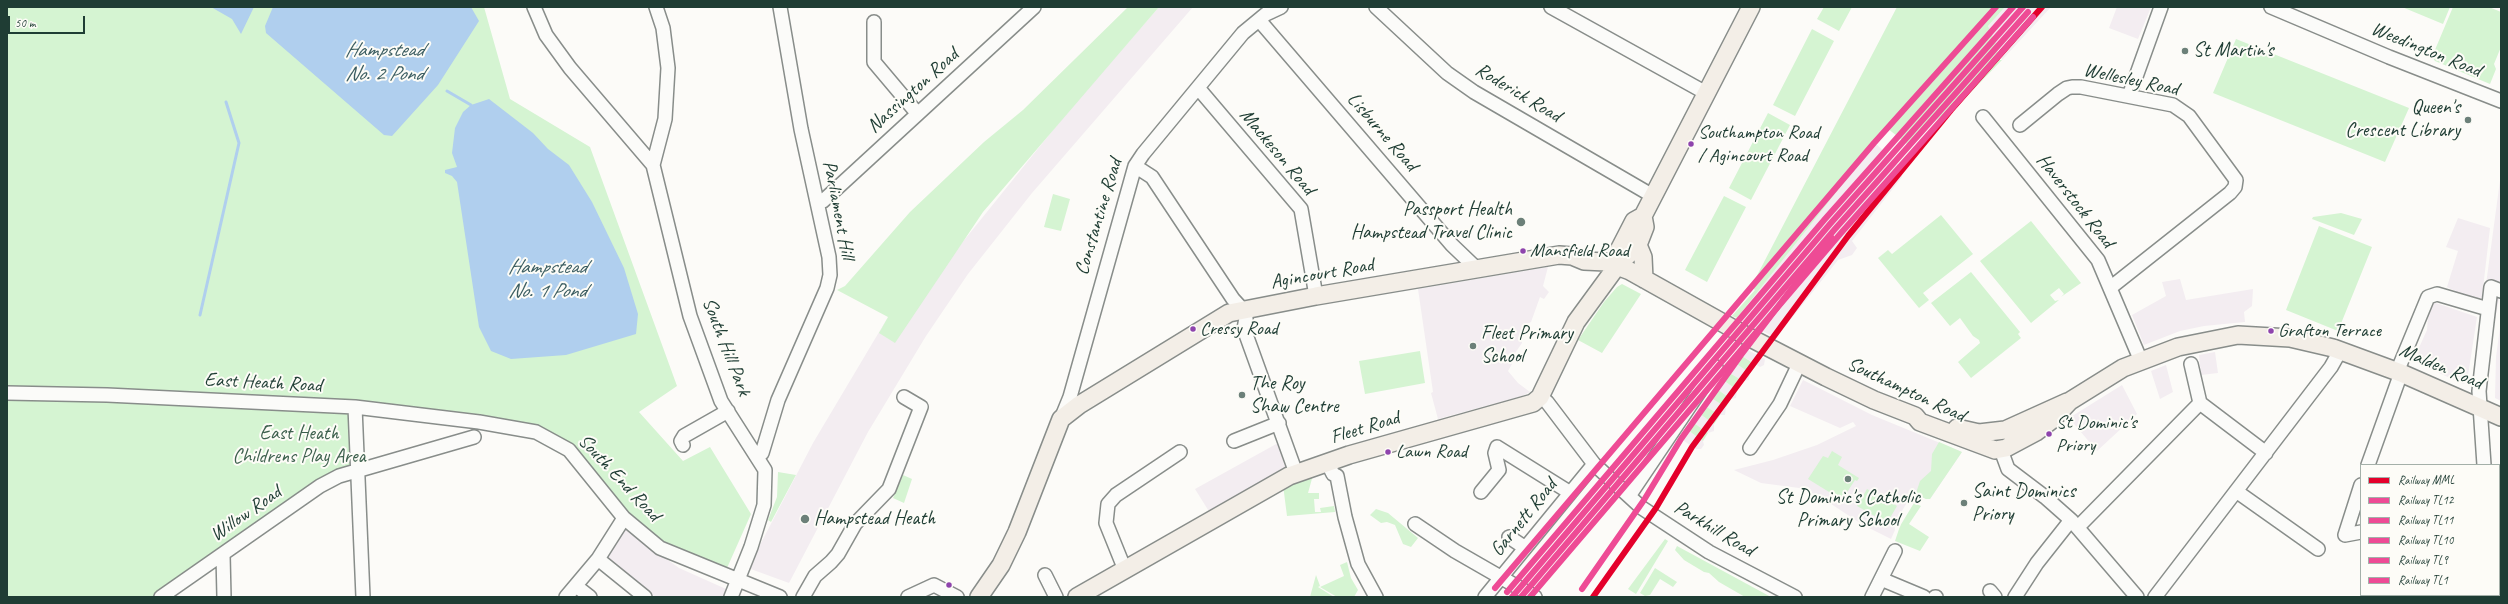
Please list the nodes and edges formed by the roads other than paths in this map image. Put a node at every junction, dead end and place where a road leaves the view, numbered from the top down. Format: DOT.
graph roads {
  1 [pos="534,7"];
  2 [pos="656,7"];
  3 [pos="780,7"];
  4 [pos="1034,7"];
  5 [pos="1281,7"];
  6 [pos="1376,7"];
  7 [pos="1551,7"];
  8 [pos="1751,7"];
  9 [pos="2160,7"];
  10 [pos="2271,7"];
  11 [pos="1259,20"];
  12 [pos="874,22"];
  13 [pos="1198,89"];
  14 [pos="1706,93"];
  15 [pos="2129,96"];
  16 [pos="2501,101"];
  17 [pos="917,113"];
  18 [pos="1983,117"];
  19 [pos="2020,125"];
  20 [pos="653,166"];
  21 [pos="1135,166"];
  22 [pos="1653,196"];
  23 [pos="818,203"];
  24 [pos="1643,216"];
  25 [pos="1638,245"];
  26 [pos="1584,260"];
  27 [pos="1617,266"];
  28 [pos="1476,268"];
  29 [pos="1644,279"];
  30 [pos="1605,281"];
  31 [pos="2110,288"];
  32 [pos="2496,289"];
  33 [pos="1316,296"];
  34 [pos="2488,309"];
  35 [pos="1243,310"];
  36 [pos="2340,351"];
  37 [pos="2190,356"];
  38 [pos="2141,361"];
  39 [pos="1800,364"];
  40 [pos="1716,367"];
  41 [pos="2399,372"];
  42 [pos="7,393"];
  43 [pos="904,397"];
  44 [pos="1540,397"];
  45 [pos="1074,401"];
  46 [pos="2070,401"];
  47 [pos="2200,403"];
  48 [pos="355,407"];
  49 [pos="2478,407"];
  50 [pos="728,411"];
  51 [pos="1924,417"];
  52 [pos="2501,417"];
  53 [pos="1279,423"];
  54 [pos="516,429"];
  55 [pos="1996,432"];
  56 [pos="474,437"];
  57 [pos="1234,441"];
  58 [pos="683,445"];
  59 [pos="1750,448"];
  60 [pos="2000,450"];
  61 [pos="1180,452"];
  62 [pos="2266,453"];
  63 [pos="758,456"];
  64 [pos="1594,464"];
  65 [pos="2368,464"];
  66 [pos="2484,464"];
  67 [pos="1333,466"];
  68 [pos="357,469"];
  69 [pos="1296,473"];
  70 [pos="2360,487"];
  71 [pos="2236,491"];
  72 [pos="1481,492"];
  73 [pos="1569,492"];
  74 [pos="1629,496"];
  75 [pos="624,518"];
  76 [pos="1414,524"];
  77 [pos="2074,524"];
  78 [pos="2360,532"];
  79 [pos="1509,537"];
  80 [pos="1524,547"];
  81 [pos="2318,549"];
  82 [pos="1895,551"];
  83 [pos="223,555"];
  84 [pos="598,559"];
  85 [pos="1126,570"];
  86 [pos="1045,575"];
  87 [pos="1502,577"];
  88 [pos="738,579"];
  89 [pos="1881,579"];
  90 [pos="576,586"];
  91 [pos="161,597"];
  92 [pos="224,597"];
  93 [pos="363,597"];
  94 [pos="566,597"];
  95 [pos="590,597"];
  96 [pos="645,597"];
  97 [pos="731,597"];
  98 [pos="780,597"];
  99 [pos="803,597"];
  100 [pos="908,597"];
  101 [pos="957,597"];
  102 [pos="979,597"];
  103 [pos="1056,597"];
  104 [pos="1077,597"];
  105 [pos="1376,597"];
  106 [pos="1485,597"];
  107 [pos="1535,597"];
  108 [pos="1795,597"];
  109 [pos="1872,597"];
  110 [pos="1924,597"];
  111 [pos="2015,597"];
  112 [pos="2137,597"];
  113 [pos="2155,597"];
  1 -- 20 [label="street"];
  2 -- 20 [label="street"];
  3 -- 23 [label="street, Parliament Hill"];
  4 -- 17 [label="street, Nassington Road"];
  5 -- 11 [label="street, Constantine Road"];
  6 -- 22 [label="street, Roderick Road"];
  7 -- 14 [label="street"];
  8 -- 14 [label="main road"];
  9 -- 15 [label="street"];
  10 -- 16 [label="street, Weedington Road"];
  11 -- 13 [label="street, Constantine Road"];
  11 -- 28 [label="street, Lisburne Road"];
  12 -- 17 [label="street"];
  13 -- 21 [label="street, Constantine Road"];
  13 -- 33 [label="street, Mackeson Road"];
  14 -- 22 [label="main road"];
  15 -- 19 [label="street, Wellesley Road"];
  15 -- 31 [label="street, Wellesley Road"];
  17 -- 23 [label="street, Nassington Road"];
  18 -- 31 [label="street, Haverstock Road"];
  20 -- 50 [label="street, South Hill Park"];
  21 -- 35 [label="street"];
  21 -- 45 [label="street, Constantine Road"];
  22 -- 24 [label="main road"];
  23 -- 63 [label="street, Parliament Hill"];
  24 -- 25 [label="main road"];
  24 -- 27 [label="main road"];
  25 -- 27 [label="main road"];
  25 -- 29 [label="main road"];
  26 -- 27 [label="main road, Agincourt Road"];
  26 -- 28 [label="main road, Agincourt Road"];
  26 -- 30 [label="main road"];
  27 -- 29 [label="main road, Southampton Road"];
  27 -- 30 [label="main road"];
  28 -- 33 [label="main road, Agincourt Road"];
  29 -- 39 [label="main road, Southampton Road"];
  30 -- 44 [label="main road"];
  31 -- 38 [label="street, Haverstock Road"];
  32 -- 34 [label="street"];
  33 -- 35 [label="main road, Agincourt Road"];
  34 -- 41 [label="street"];
  34 -- 49 [label="street"];
  35 -- 45 [label="main road, Agincourt Road"];
  35 -- 53 [label="street"];
  36 -- 37 [label="main road, Malden Road"];
  36 -- 41 [label="main road, Malden Road"];
  36 -- 62 [label="street"];
  37 -- 38 [label="main road, Malden Road"];
  37 -- 47 [label="street"];
  38 -- 46 [label="main road, Malden Road"];
  39 -- 51 [label="main road, Southampton Road"];
  39 -- 59 [label="street"];
  40 -- 74 [label="street"];
  41 -- 49 [label="main road, Malden Road"];
  41 -- 65 [label="street"];
  42 -- 48 [label="street, East Heath Road"];
  43 -- 99 [label="street"];
  44 -- 64 [label="street, Parkhill Road"];
  44 -- 67 [label="main road, Fleet Road"];
  45 -- 102 [label="main road, Agincourt Road"];
  46 -- 55 [label="main road, Malden Road"];
  46 -- 60 [label="main road, Malden Road"];
  47 -- 62 [label="street"];
  47 -- 77 [label="street"];
  48 -- 54 [label="street, East Heath Road"];
  48 -- 68 [label="street"];
  49 -- 52 [label="main road, Malden Road"];
  49 -- 66 [label="street"];
  50 -- 58 [label="street"];
  50 -- 63 [label="street, South Hill Park"];
  51 -- 55 [label="main road, Southampton Road"];
  51 -- 60 [label="main road, Southampton Road"];
  53 -- 57 [label="street"];
  53 -- 69 [label="street"];
  54 -- 75 [label="street, South End Road"];
  56 -- 68 [label="street"];
  60 -- 77 [label="street"];
  61 -- 85 [label="street"];
  62 -- 71 [label="street"];
  63 -- 88 [label="street, South Hill Park"];
  64 -- 73 [label="street, Garnett Road"];
  64 -- 74 [label="street, Parkhill Road"];
  67 -- 69 [label="main road, Fleet Road"];
  67 -- 105 [label="street"];
  68 -- 83 [label="street, Willow Road"];
  68 -- 93 [label="street"];
  69 -- 85 [label="main road, Fleet Road"];
  70 -- 78 [label="street"];
  71 -- 81 [label="street"];
  71 -- 113 [label="street"];
  72 -- 73 [label="street"];
  73 -- 80 [label="street, Garnett Road"];
  74 -- 108 [label="street, Parkhill Road"];
  75 -- 84 [label="street"];
  75 -- 88 [label="street, South End Road"];
  76 -- 87 [label="street"];
  77 -- 111 [label="street"];
  77 -- 112 [label="street"];
  79 -- 80 [label="street"];
  80 -- 87 [label="street, Garnett Road"];
  82 -- 89 [label="street"];
  83 -- 91 [label="street, Willow Road"];
  83 -- 92 [label="street"];
  84 -- 90 [label="street"];
  84 -- 96 [label="street"];
  85 -- 104 [label="main road, Fleet Road"];
  86 -- 103 [label="street"];
  87 -- 106 [label="street, Garnett Road"];
  87 -- 107 [label="street"];
  88 -- 97 [label="street, South Hill Park"];
  88 -- 98 [label="street, South End Road"];
  89 -- 109 [label="street"];
  89 -- 110 [label="street"];
  90 -- 94 [label="street"];
  90 -- 95 [label="street"];
  100 -- 101 [label="street"];
}
